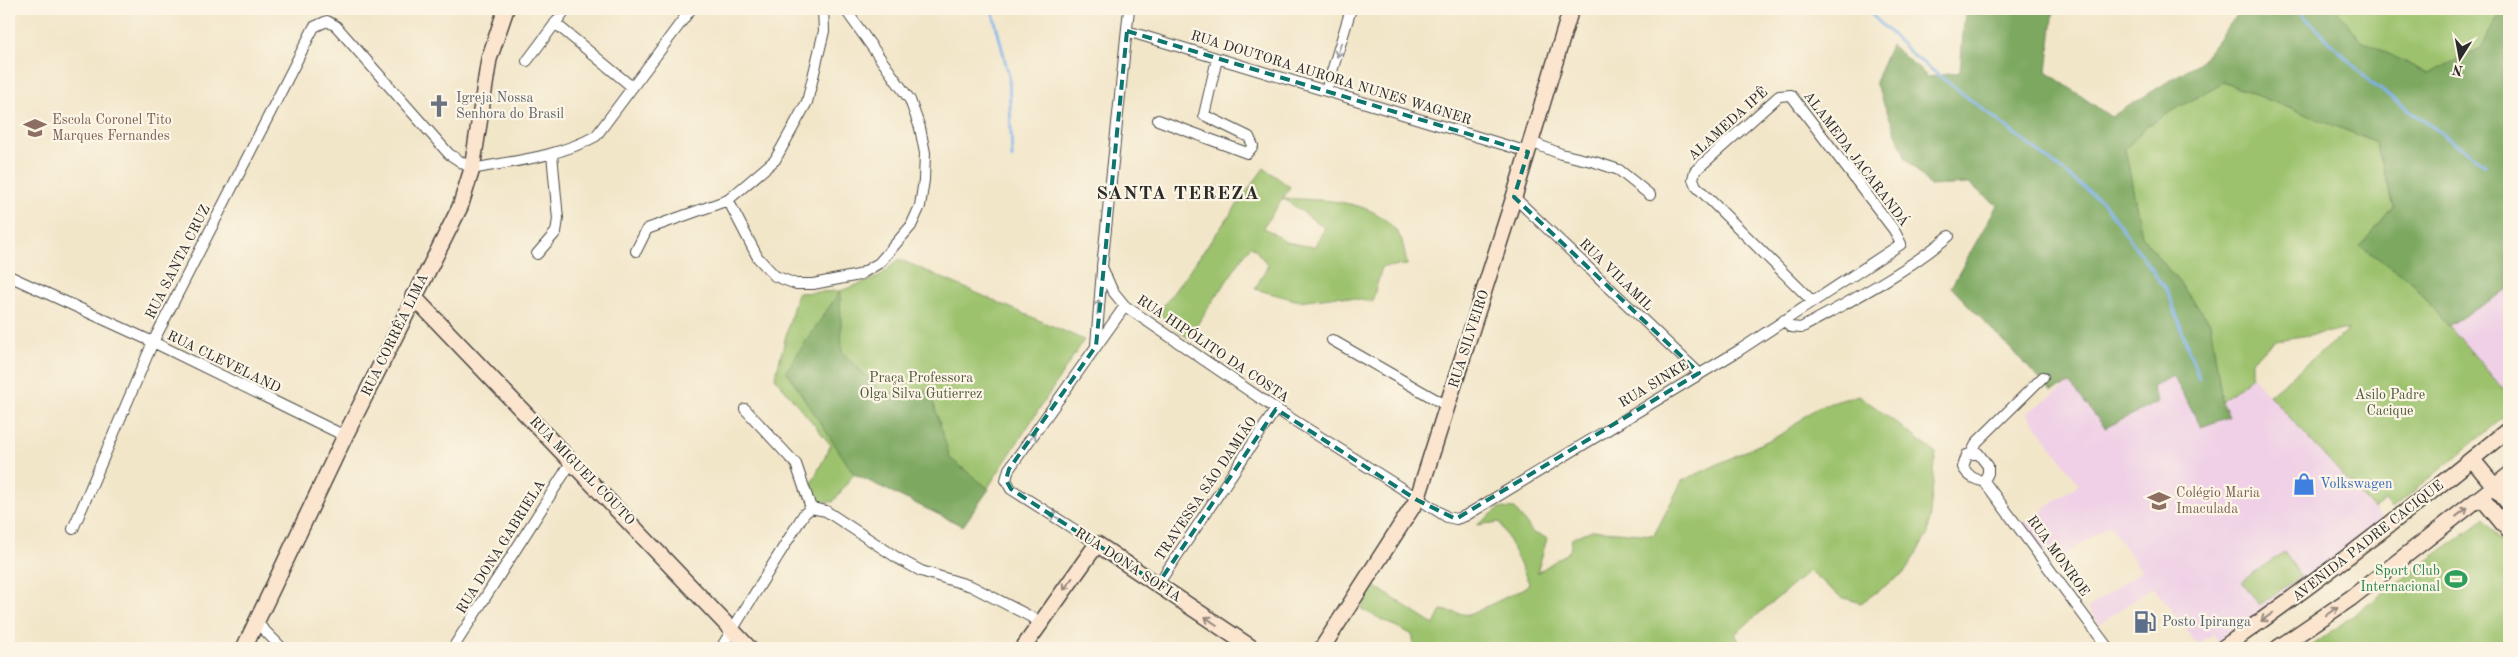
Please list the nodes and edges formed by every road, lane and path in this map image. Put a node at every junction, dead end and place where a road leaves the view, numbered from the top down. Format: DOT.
graph roads {
  1 [pos="506,9"];
  2 [pos="566,9"];
  3 [pos="691,9"];
  4 [pos="824,9"];
  5 [pos="845,9"];
  6 [pos="1129,9"];
  7 [pos="1351,9"];
  8 [pos="1571,9"];
  9 [pos="555,23"];
  10 [pos="1127,31"];
  11 [pos="1218,59"];
  12 [pos="527,61"];
  13 [pos="632,87"];
  14 [pos="1326,91"];
  15 [pos="1785,94"];
  16 [pos="1158,120"];
  17 [pos="1530,147"];
  18 [pos="552,154"];
  19 [pos="472,169"];
  20 [pos="1650,195"];
  21 [pos="1514,197"];
  22 [pos="728,200"];
  23 [pos="1949,236"];
  24 [pos="1901,244"];
  25 [pos="636,251"];
  26 [pos="536,254"];
  27 [pos="1102,267"];
  28 [pos="9,276"];
  29 [pos="414,296"];
  30 [pos="1812,301"];
  31 [pos="1125,306"];
  32 [pos="1784,320"];
  33 [pos="1332,340"];
  34 [pos="152,342"];
  35 [pos="1096,346"];
  36 [pos="1699,373"];
  37 [pos="2043,378"];
  38 [pos="1447,406"];
  39 [pos="745,409"];
  40 [pos="1276,409"];
  41 [pos="2509,429"];
  42 [pos="345,436"];
  43 [pos="1972,452"];
  44 [pos="2472,459"];
  45 [pos="572,461"];
  46 [pos="2509,475"];
  47 [pos="1984,481"];
  48 [pos="2494,487"];
  49 [pos="2481,497"];
  50 [pos="1417,500"];
  51 [pos="2509,504"];
  52 [pos="811,508"];
  53 [pos="74,529"];
  54 [pos="2509,531"];
  55 [pos="1096,544"];
  56 [pos="1158,584"];
  57 [pos="256,622"];
  58 [pos="1040,622"];
  59 [pos="732,630"];
  60 [pos="244,648"];
  61 [pos="282,648"];
  62 [pos="453,648"];
  63 [pos="721,648"];
  64 [pos="749,648"];
  65 [pos="1023,648"];
  66 [pos="1252,648"];
  67 [pos="1322,648"];
  68 [pos="2108,648"];
  69 [pos="2223,648"];
  70 [pos="2278,648"];
  1 -- 19 [label="street, RUA CORRÊA LIMA"];
  2 -- 9 [label="street"];
  3 -- 13 [label="street"];
  4 -- 22 [label="street"];
  5 -- 22 [label="street"];
  6 -- 10 [label="street, RUA HIPÓLITO DA COSTA"];
  7 -- 14 [label="street, one-way"];
  8 -- 17 [label="street, RUA SILVEIRO"];
  9 -- 12 [label="street"];
  9 -- 13 [label="street"];
  10 -- 11 [label="street, RUA DOUTORA AURORA NUNES WAGNER"];
  10 -- 27 [label="street, RUA HIPÓLITO DA COSTA"];
  11 -- 14 [label="street, RUA DOUTORA AURORA NUNES WAGNER"];
  11 -- 16 [label="street"];
  13 -- 18 [label="street"];
  14 -- 17 [label="street, RUA DOUTORA AURORA NUNES WAGNER"];
  15 -- 24 [label="street, ALAMEDA JACARANDÁ"];
  15 -- 30 [label="street, ALAMEDA IPÊ"];
  17 -- 20 [label="street, RUA DOUTORA AURORA NUNES WAGNER"];
  17 -- 21 [label="street, RUA SILVEIRO"];
  18 -- 19 [label="street"];
  18 -- 26 [label="street"];
  19 -- 29 [label="street, RUA CORRÊA LIMA"];
  19 -- 34 [label="street, RUA SANTA CRUZ"];
  21 -- 36 [label="street, RUA VILAMIL"];
  21 -- 38 [label="street, RUA SILVEIRO"];
  22 -- 25 [label="street"];
  23 -- 32 [label="street"];
  24 -- 30 [label="street, RUA SINKE"];
  27 -- 31 [label="street, RUA HIPÓLITO DA COSTA"];
  35 -- 27 [label="street, one-way"];
  28 -- 34 [label="street, RUA CLEVELAND"];
  29 -- 42 [label="street, RUA CORRÊA LIMA"];
  29 -- 45 [label="street, RUA MIGUEL COUTO"];
  30 -- 32 [label="street, RUA SINKE"];
  31 -- 35 [label="street"];
  31 -- 40 [label="street, RUA HIPÓLITO DA COSTA"];
  32 -- 36 [label="street, RUA SINKE"];
  33 -- 38 [label="street"];
  34 -- 42 [label="street, RUA CLEVELAND"];
  34 -- 53 [label="street, RUA SANTA CRUZ"];
  55 -- 35 [label="street, RUA DONA SOFIA, one-way"];
  36 -- 50 [label="street, RUA SINKE"];
  37 -- 43 [label="street"];
  38 -- 50 [label="street, RUA SILVEIRO"];
  39 -- 52 [label="street"];
  40 -- 50 [label="street, RUA HIPÓLITO DA COSTA"];
  40 -- 56 [label="street, TRAVESSA SÃO DAMIÃO"];
  41 -- 44 [label="street, AVENIDA PADRE CACIQUE"];
  42 -- 57 [label="street, RUA CORRÊA LIMA"];
  43 -- 47 [label="street"];
  43 -- 47 [label="street, RUA MONROE"];
  44 -- 48 [label="street"];
  44 -- 69 [label="street, AVENIDA PADRE CACIQUE, one-way"];
  45 -- 59 [label="street, RUA MIGUEL COUTO"];
  45 -- 62 [label="street, RUA DONA GABRIELA"];
  46 -- 48 [label="street"];
  47 -- 68 [label="street, RUA MONROE"];
  48 -- 49 [label="street"];
  48 -- 51 [label="street"];
  49 -- 54 [label="street"];
  70 -- 49 [label="street, one-way"];
  50 -- 67 [label="street, RUA SILVEIRO"];
  52 -- 58 [label="street"];
  52 -- 59 [label="street"];
  55 -- 56 [label="street, RUA DONA SOFIA"];
  55 -- 58 [label="street, one-way"];
  66 -- 56 [label="street, RUA DONA SOFIA, one-way"];
  57 -- 60 [label="street, RUA CORRÊA LIMA"];
  57 -- 61 [label="street"];
  58 -- 65 [label="street"];
  59 -- 63 [label="street"];
  59 -- 64 [label="street, RUA MIGUEL COUTO"];
}
